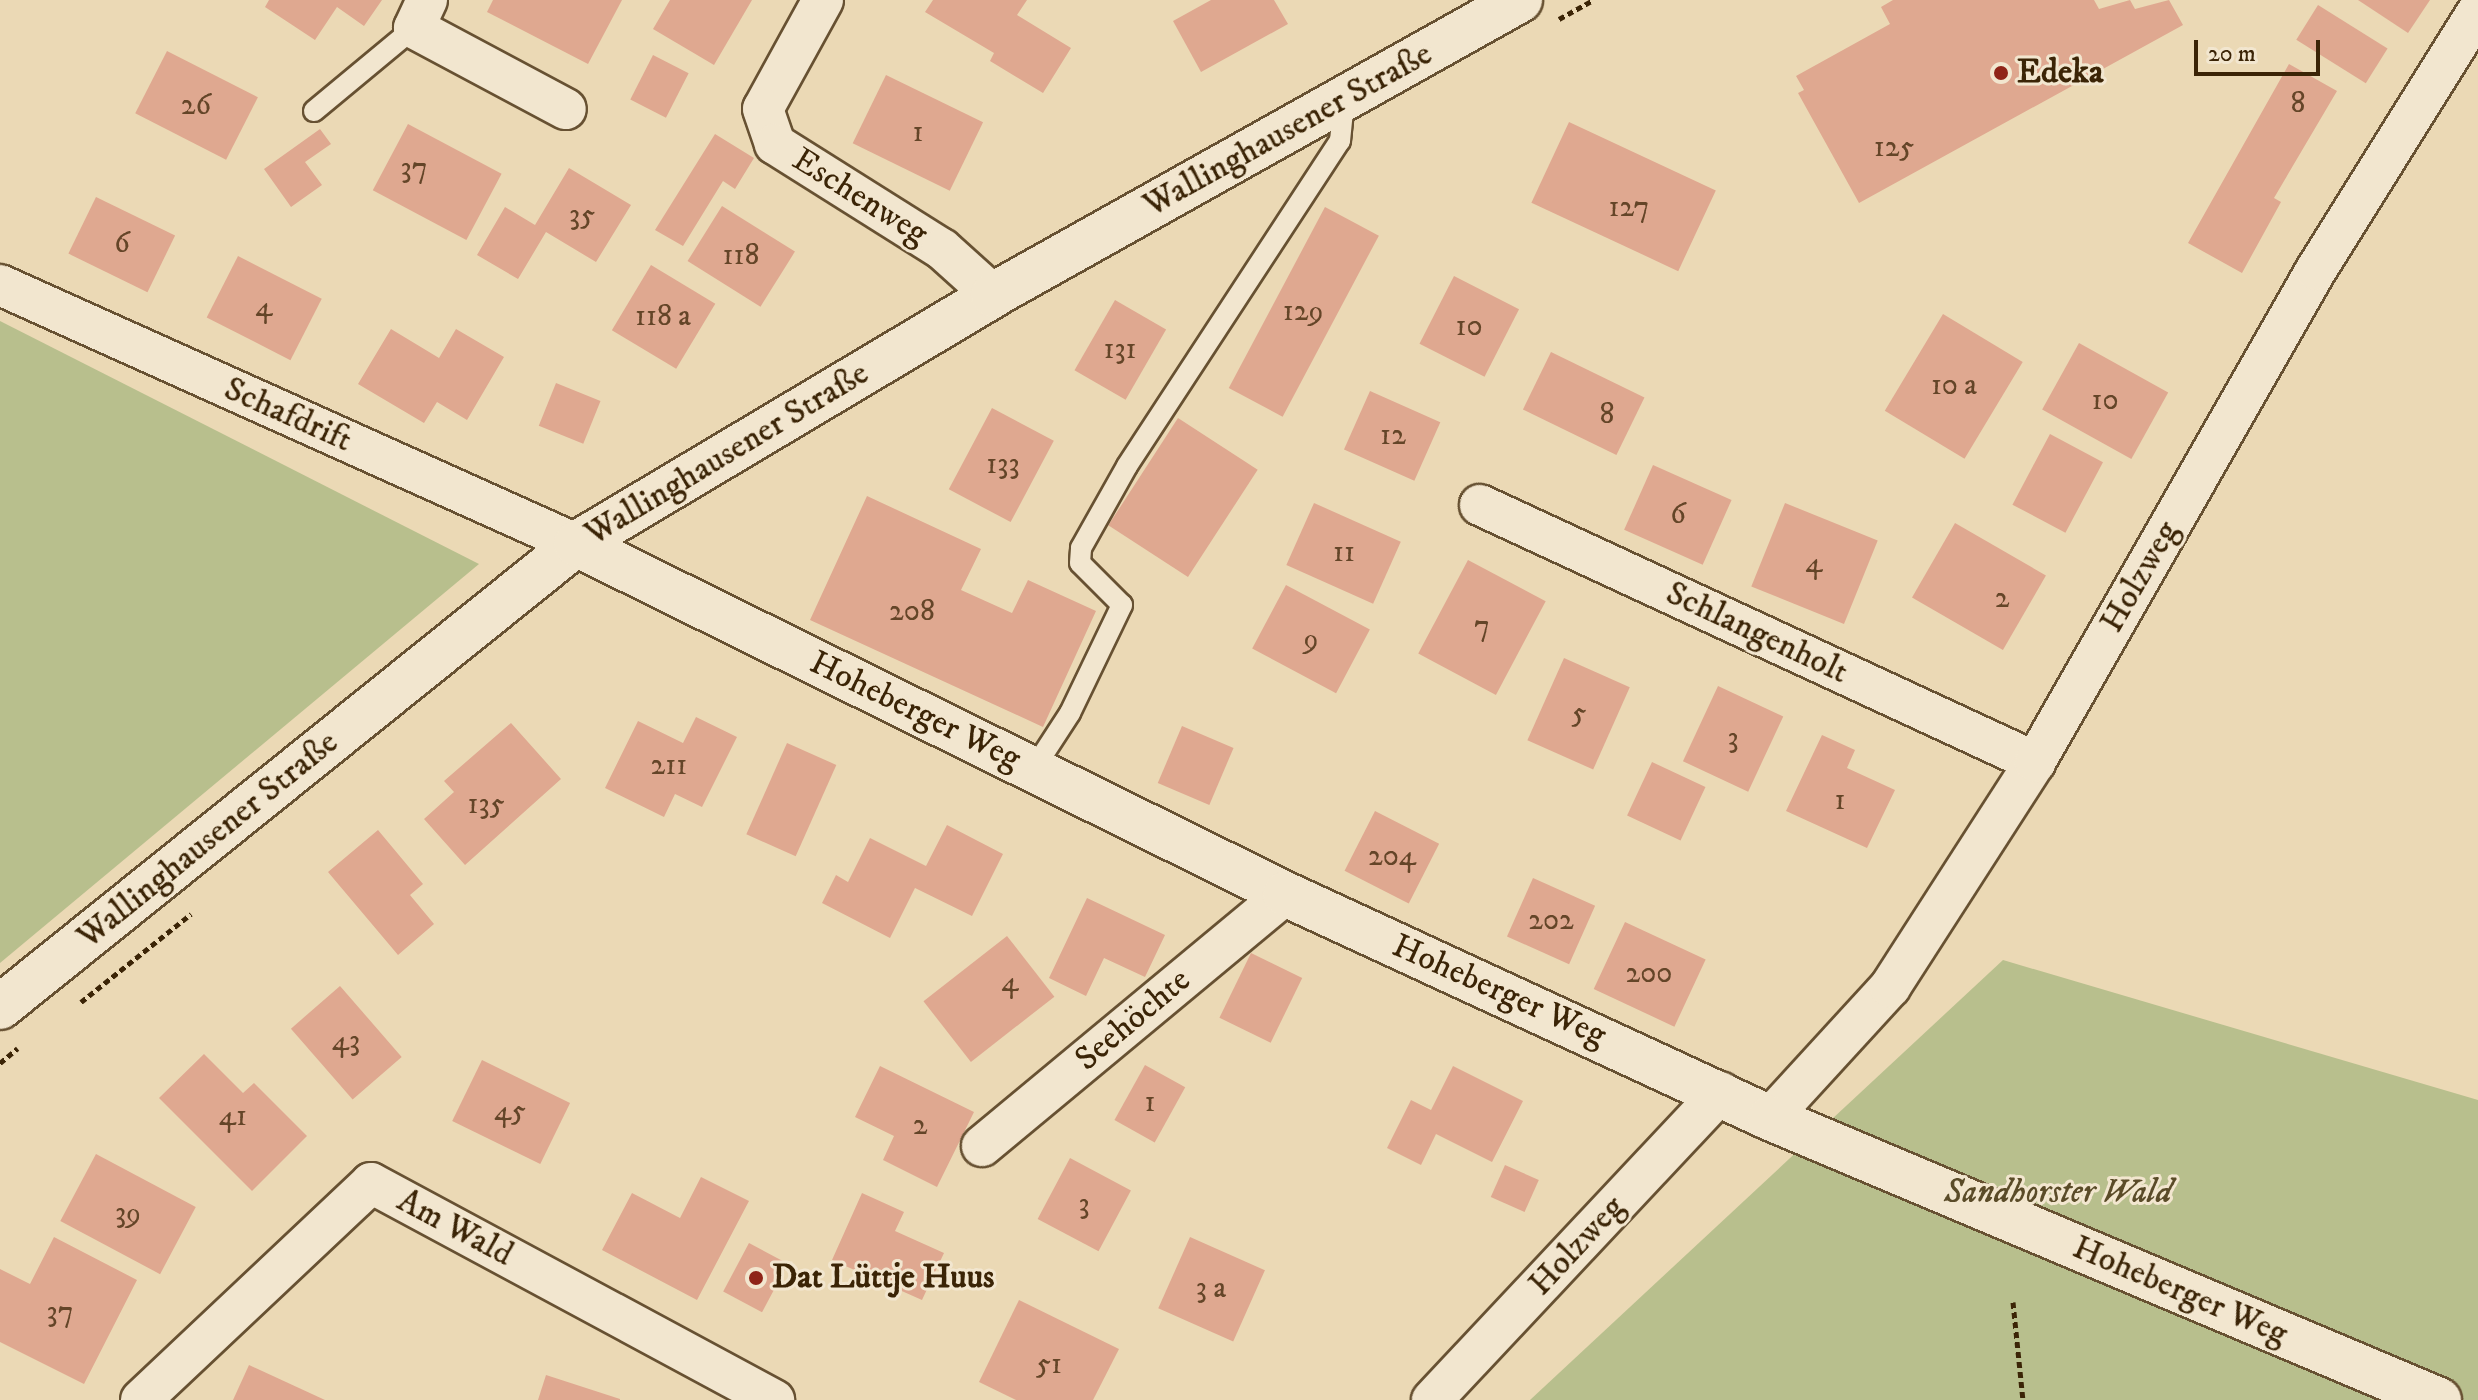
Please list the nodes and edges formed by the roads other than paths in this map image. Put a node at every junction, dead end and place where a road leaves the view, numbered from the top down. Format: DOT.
graph roads {
  1 [pos="823,0"];
  2 [pos="1536,11"];
  3 [pos="2478,11"];
  4 [pos="421,14"];
  5 [pos="1344,98"];
  6 [pos="566,109"];
  7 [pos="314,111"];
  8 [pos="0,285"];
  9 [pos="993,295"];
  10 [pos="1480,505"];
  11 [pos="576,544"];
  12 [pos="2035,762"];
  13 [pos="1033,770"];
  14 [pos="1285,894"];
  15 [pos="0,1007"];
  16 [pos="1721,1092"];
  17 [pos="1770,1118"];
  18 [pos="982,1146"];
  19 [pos="141,1400"];
  20 [pos="774,1400"];
  21 [pos="1432,1400"];
  22 [pos="2439,1400"];
  1 -- 9 [label="street, Eschenweg"];
  2 -- 5 [label="street, Wallinghausener Straße"];
  3 -- 12 [label="street, Holzweg"];
  4 -- 6 [label="street"];
  4 -- 7 [label="lane"];
  5 -- 9 [label="street, Wallinghausener Straße"];
  5 -- 13 [label="lane"];
  8 -- 11 [label="street, Schafdrift"];
  9 -- 11 [label="street, Wallinghausener Straße"];
  10 -- 12 [label="street, Schlangenholt"];
  11 -- 13 [label="street, Hoheberger Weg"];
  11 -- 15 [label="street, Wallinghausener Straße"];
  12 -- 17 [label="street, Holzweg"];
  13 -- 14 [label="street, Hoheberger Weg"];
  14 -- 16 [label="street, Hoheberger Weg"];
  14 -- 18 [label="street, Seehöchte"];
  16 -- 17 [label="street, Hoheberger Weg"];
  16 -- 21 [label="street, Holzweg"];
  17 -- 22 [label="street, Hoheberger Weg"];
  19 -- 20 [label="street, Am Wald"];
}
